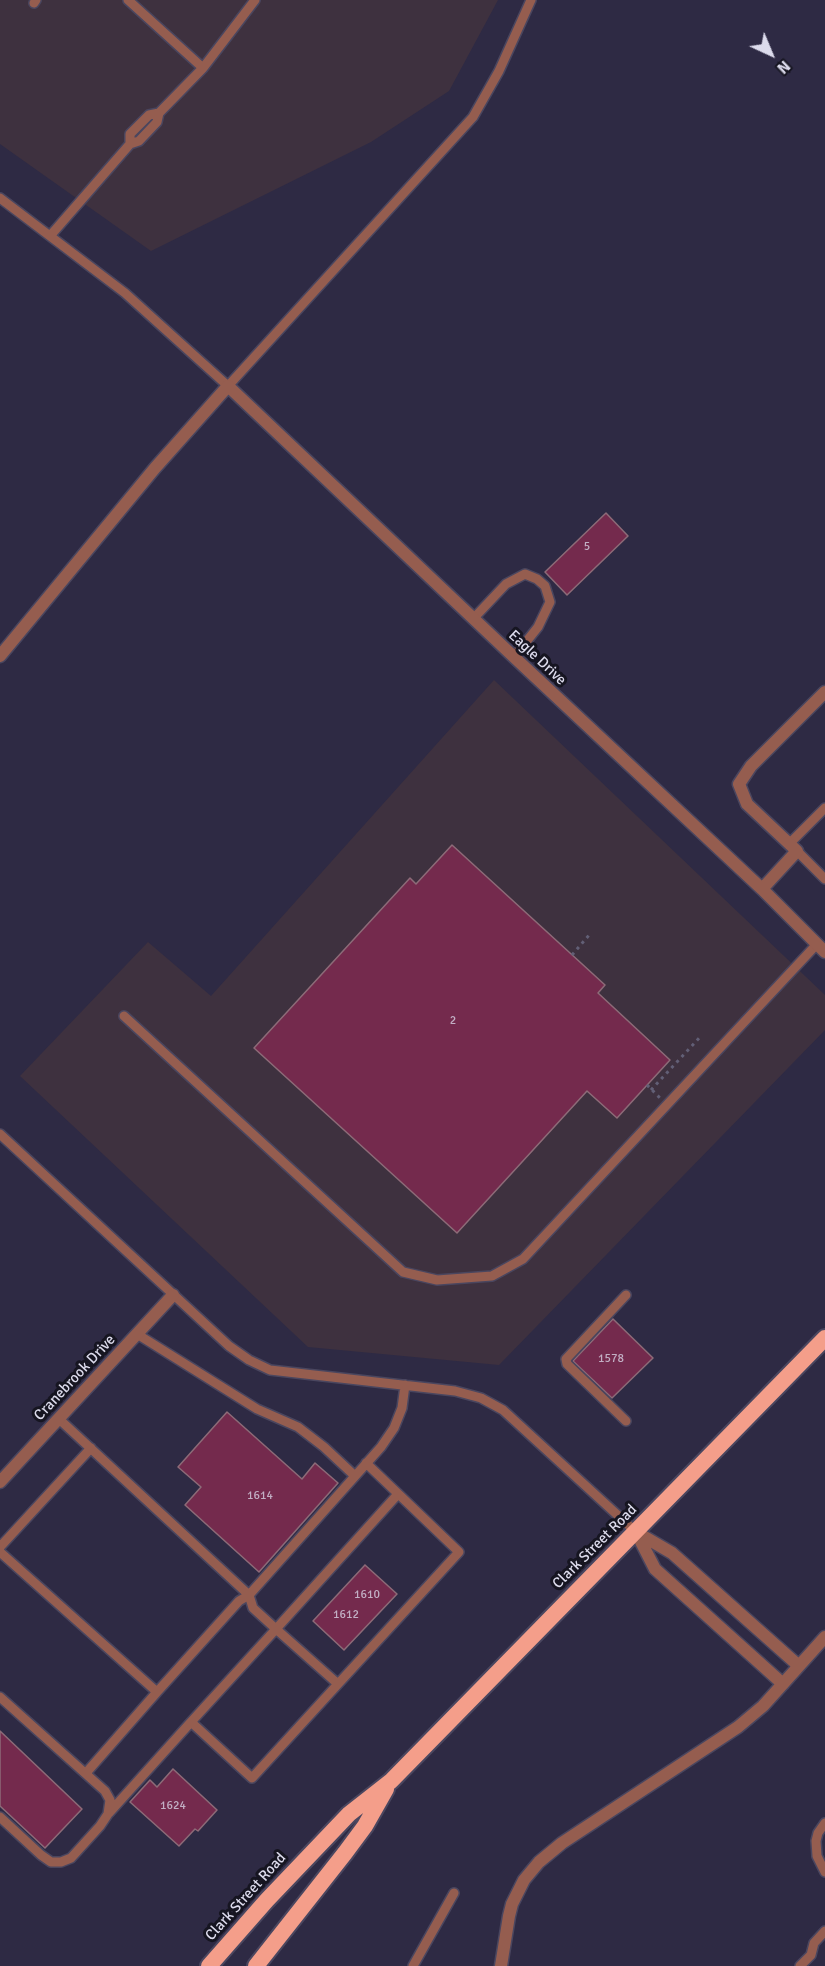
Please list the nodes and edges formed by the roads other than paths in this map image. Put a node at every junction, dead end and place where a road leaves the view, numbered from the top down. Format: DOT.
graph roads {
  1 [pos="128,0"];
  2 [pos="255,0"];
  3 [pos="531,0"];
  4 [pos="203,68"];
  5 [pos="0,198"];
  6 [pos="50,236"];
  7 [pos="228,386"];
  8 [pos="473,619"];
  9 [pos="0,656"];
  10 [pos="514,657"];
  11 [pos="825,692"];
  12 [pos="825,808"];
  13 [pos="793,848"];
  14 [pos="825,879"];
  15 [pos="762,889"];
  16 [pos="821,948"];
  17 [pos="124,1016"];
  18 [pos="0,1134"];
  19 [pos="173,1295"];
  20 [pos="626,1295"];
  21 [pos="137,1334"];
  22 [pos="825,1338"];
  23 [pos="405,1385"];
  24 [pos="59,1419"];
  25 [pos="626,1421"];
  26 [pos="91,1448"];
  27 [pos="366,1463"];
  28 [pos="355,1476"];
  29 [pos="0,1482"];
  30 [pos="398,1494"];
  31 [pos="636,1532"];
  32 [pos="0,1550"];
  33 [pos="249,1595"];
  34 [pos="276,1629"];
  35 [pos="825,1637"];
  36 [pos="799,1666"];
  37 [pos="338,1684"];
  38 [pos="783,1684"];
  39 [pos="157,1692"];
  40 [pos="0,1697"];
  41 [pos="191,1722"];
  42 [pos="86,1773"];
  43 [pos="391,1781"];
  44 [pos="108,1814"];
  45 [pos="0,1817"];
  46 [pos="825,1823"];
  47 [pos="825,1872"];
  48 [pos="454,1893"];
  49 [pos="825,1931"];
  50 [pos="209,1966"];
  51 [pos="256,1966"];
  52 [pos="413,1966"];
  53 [pos="501,1966"];
  54 [pos="800,1966"];
  1 -- 4 [label="lane"];
  2 -- 4 [label="lane"];
  3 -- 7 [label="lane"];
  4 -- 6 [label="lane"];
  5 -- 6 [label="lane"];
  6 -- 7 [label="lane"];
  7 -- 8 [label="street, Eagle Drive"];
  7 -- 9 [label="street"];
  8 -- 10 [label="street, Eagle Drive"];
  8 -- 10 [label="lane"];
  10 -- 15 [label="street, Eagle Drive"];
  11 -- 13 [label="street"];
  12 -- 13 [label="lane"];
  13 -- 14 [label="lane"];
  13 -- 15 [label="street"];
  15 -- 16 [label="street, Eagle Drive"];
  16 -- 17 [label="lane"];
  18 -- 19 [label="lane"];
  19 -- 21 [label="street, Cranebrook Drive"];
  19 -- 23 [label="lane"];
  20 -- 25 [label="lane"];
  21 -- 24 [label="street, Cranebrook Drive"];
  21 -- 28 [label="lane"];
  22 -- 31 [label="highway, Clark Street Road"];
  23 -- 27 [label="lane"];
  23 -- 31 [label="lane"];
  24 -- 26 [label="lane"];
  24 -- 29 [label="street, Cranebrook Drive"];
  26 -- 32 [label="lane"];
  26 -- 33 [label="lane"];
  27 -- 28 [label="lane"];
  27 -- 30 [label="lane"];
  28 -- 33 [label="lane"];
  30 -- 34 [label="lane"];
  30 -- 37 [label="lane"];
  31 -- 36 [label="street"];
  31 -- 38 [label="street"];
  31 -- 43 [label="highway, Clark Street Road"];
  32 -- 39 [label="lane"];
  33 -- 34 [label="lane"];
  33 -- 39 [label="lane"];
  34 -- 37 [label="lane"];
  34 -- 41 [label="lane"];
  35 -- 36 [label="street"];
  36 -- 38 [label="street"];
  37 -- 41 [label="lane"];
  38 -- 53 [label="street"];
  39 -- 42 [label="lane"];
  40 -- 42 [label="lane"];
  41 -- 44 [label="lane"];
  42 -- 44 [label="lane"];
  43 -- 50 [label="highway, Clark Street Road"];
  43 -- 51 [label="highway, Clark Street Road"];
  44 -- 45 [label="lane"];
  46 -- 47 [label="lane"];
  48 -- 52 [label="lane"];
  49 -- 54 [label="lane"];
}
